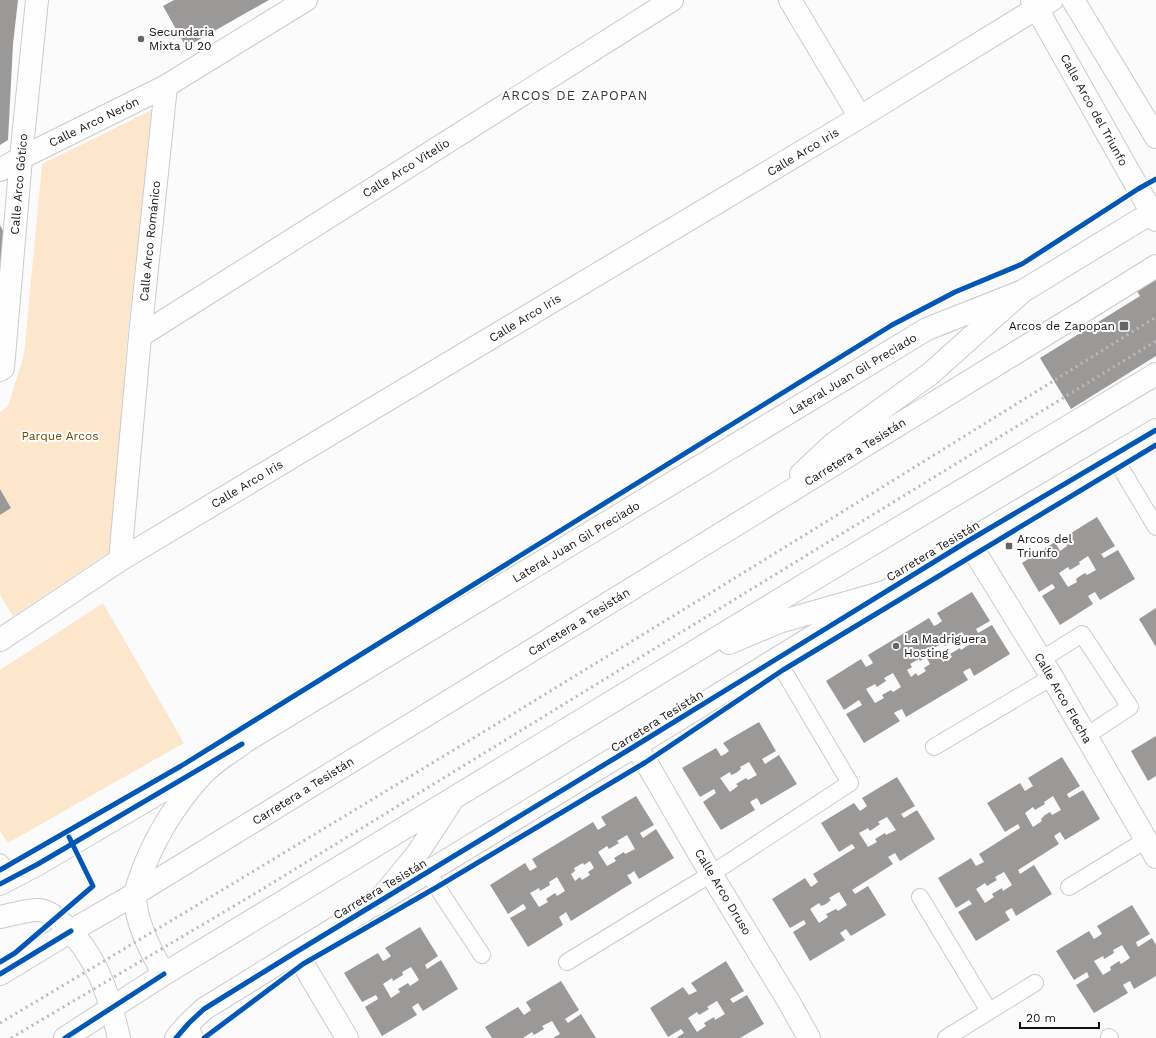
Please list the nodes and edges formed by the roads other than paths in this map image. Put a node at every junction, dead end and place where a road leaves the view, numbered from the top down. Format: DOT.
graph roads {
  1 [pos="37,0"];
  2 [pos="306,0"];
  3 [pos="672,0"];
  4 [pos="790,0"];
  5 [pos="1073,0"];
  6 [pos="1040,3"];
  7 [pos="166,86"];
  8 [pos="860,117"];
  9 [pos="1156,136"];
  10 [pos="21,158"];
  11 [pos="0,170"];
  12 [pos="1155,214"];
  13 [pos="1156,266"];
  14 [pos="1024,291"];
  15 [pos="140,336"];
  16 [pos="2,369"];
  17 [pos="1156,374"];
  18 [pos="1156,430"];
  19 [pos="1113,455"];
  20 [pos="768,505"];
  21 [pos="1156,527"];
  22 [pos="968,541"];
  23 [pos="120,560"];
  24 [pos="884,592"];
  25 [pos="0,640"];
  26 [pos="776,658"];
  27 [pos="679,661"];
  28 [pos="1047,669"];
  29 [pos="1086,736"];
  30 [pos="242,744"];
  31 [pos="635,746"];
  32 [pos="934,747"];
  33 [pos="454,798"];
  34 [pos="1153,849"];
  35 [pos="427,872"];
  36 [pos="711,874"];
  37 [pos="4,875"];
  38 [pos="1069,887"];
  39 [pos="135,894"];
  40 [pos="920,897"];
  41 [pos="376,904"];
  42 [pos="0,917"];
  43 [pos="71,931"];
  44 [pos="296,952"];
  45 [pos="482,955"];
  46 [pos="567,962"];
  47 [pos="0,974"];
  48 [pos="164,974"];
  49 [pos="1035,983"];
  50 [pos="112,1008"];
  51 [pos="989,1011"];
  52 [pos="187,1033"];
  53 [pos="808,1037"];
  54 [pos="65,1038"];
  55 [pos="119,1038"];
  56 [pos="347,1038"];
  57 [pos="946,1038"];
  1 -- 10 [label="main road, Calle Arco Gótico"];
  2 -- 7 [label="main road"];
  3 -- 15 [label="main road, Calle Arco Vitelio"];
  4 -- 8 [label="main road"];
  5 -- 9 [label="main road"];
  6 -- 8 [label="main road, Calle Arco Iris"];
  6 -- 12 [label="main road, Calle Arco del Triunfo"];
  7 -- 10 [label="main road, Calle Arco Nerón"];
  7 -- 15 [label="main road, Calle Arco Románico"];
  8 -- 23 [label="main road, Calle Arco Iris"];
  10 -- 11 [label="main road, Calle Arco Nerón"];
  10 -- 16 [label="main road, Calle Arco Gótico"];
  12 -- 14 [label="main road, Lateral Juan Gil Preciado"];
  13 -- 20 [label="main road, Carretera a Tesistán"];
  14 -- 20 [label="main road"];
  14 -- 30 [label="main road, Lateral Juan Gil Preciado"];
  15 -- 23 [label="main road, Calle Arco Románico"];
  17 -- 27 [label="main road"];
  18 -- 19 [label="main road, Carretera Tesistán"];
  19 -- 21 [label="lane"];
  19 -- 22 [label="main road, Carretera Tesistán"];
  20 -- 39 [label="main road, Carretera a Tesistán"];
  22 -- 24 [label="main road, Carretera Tesistán"];
  22 -- 28 [label="main road, Calle Arco Flecha"];
  23 -- 25 [label="main road, Calle Arco Iris"];
  24 -- 26 [label="main road, Carretera Tesistán"];
  24 -- 27 [label="main road"];
  26 -- 31 [label="main road, Carretera Tesistán"];
  26 -- 36 [label="lane"];
  27 -- 33 [label="main road"];
  28 -- 29 [label="main road, Calle Arco Flecha"];
  28 -- 29 [label="lane"];
  28 -- 32 [label="lane"];
  29 -- 34 [label="main road, Calle Arco Flecha"];
  30 -- 37 [label="main road, Lateral Juan Gil Preciado"];
  30 -- 39 [label="main road"];
  31 -- 35 [label="main road, Carretera Tesistán"];
  31 -- 36 [label="main road, Calle Arco Druso"];
  33 -- 41 [label="main road"];
  33 -- 48 [label="main road"];
  34 -- 38 [label="lane"];
  35 -- 41 [label="main road, Carretera Tesistán"];
  35 -- 45 [label="lane"];
  36 -- 46 [label="lane"];
  36 -- 53 [label="main road, Calle Arco Druso"];
  39 -- 43 [label="main road, Carretera a Tesistán"];
  39 -- 48 [label="main road"];
  40 -- 51 [label="lane"];
  41 -- 44 [label="main road, Carretera Tesistán"];
  42 -- 43 [label="main road"];
  43 -- 47 [label="main road, Carretera a Tesistán"];
  43 -- 50 [label="main road"];
  44 -- 52 [label="main road, Carretera Tesistán"];
  44 -- 56 [label="main road"];
  48 -- 50 [label="main road"];
  49 -- 51 [label="lane"];
  50 -- 54 [label="main road"];
  50 -- 55 [label="main road"];
  51 -- 57 [label="lane"];
}
